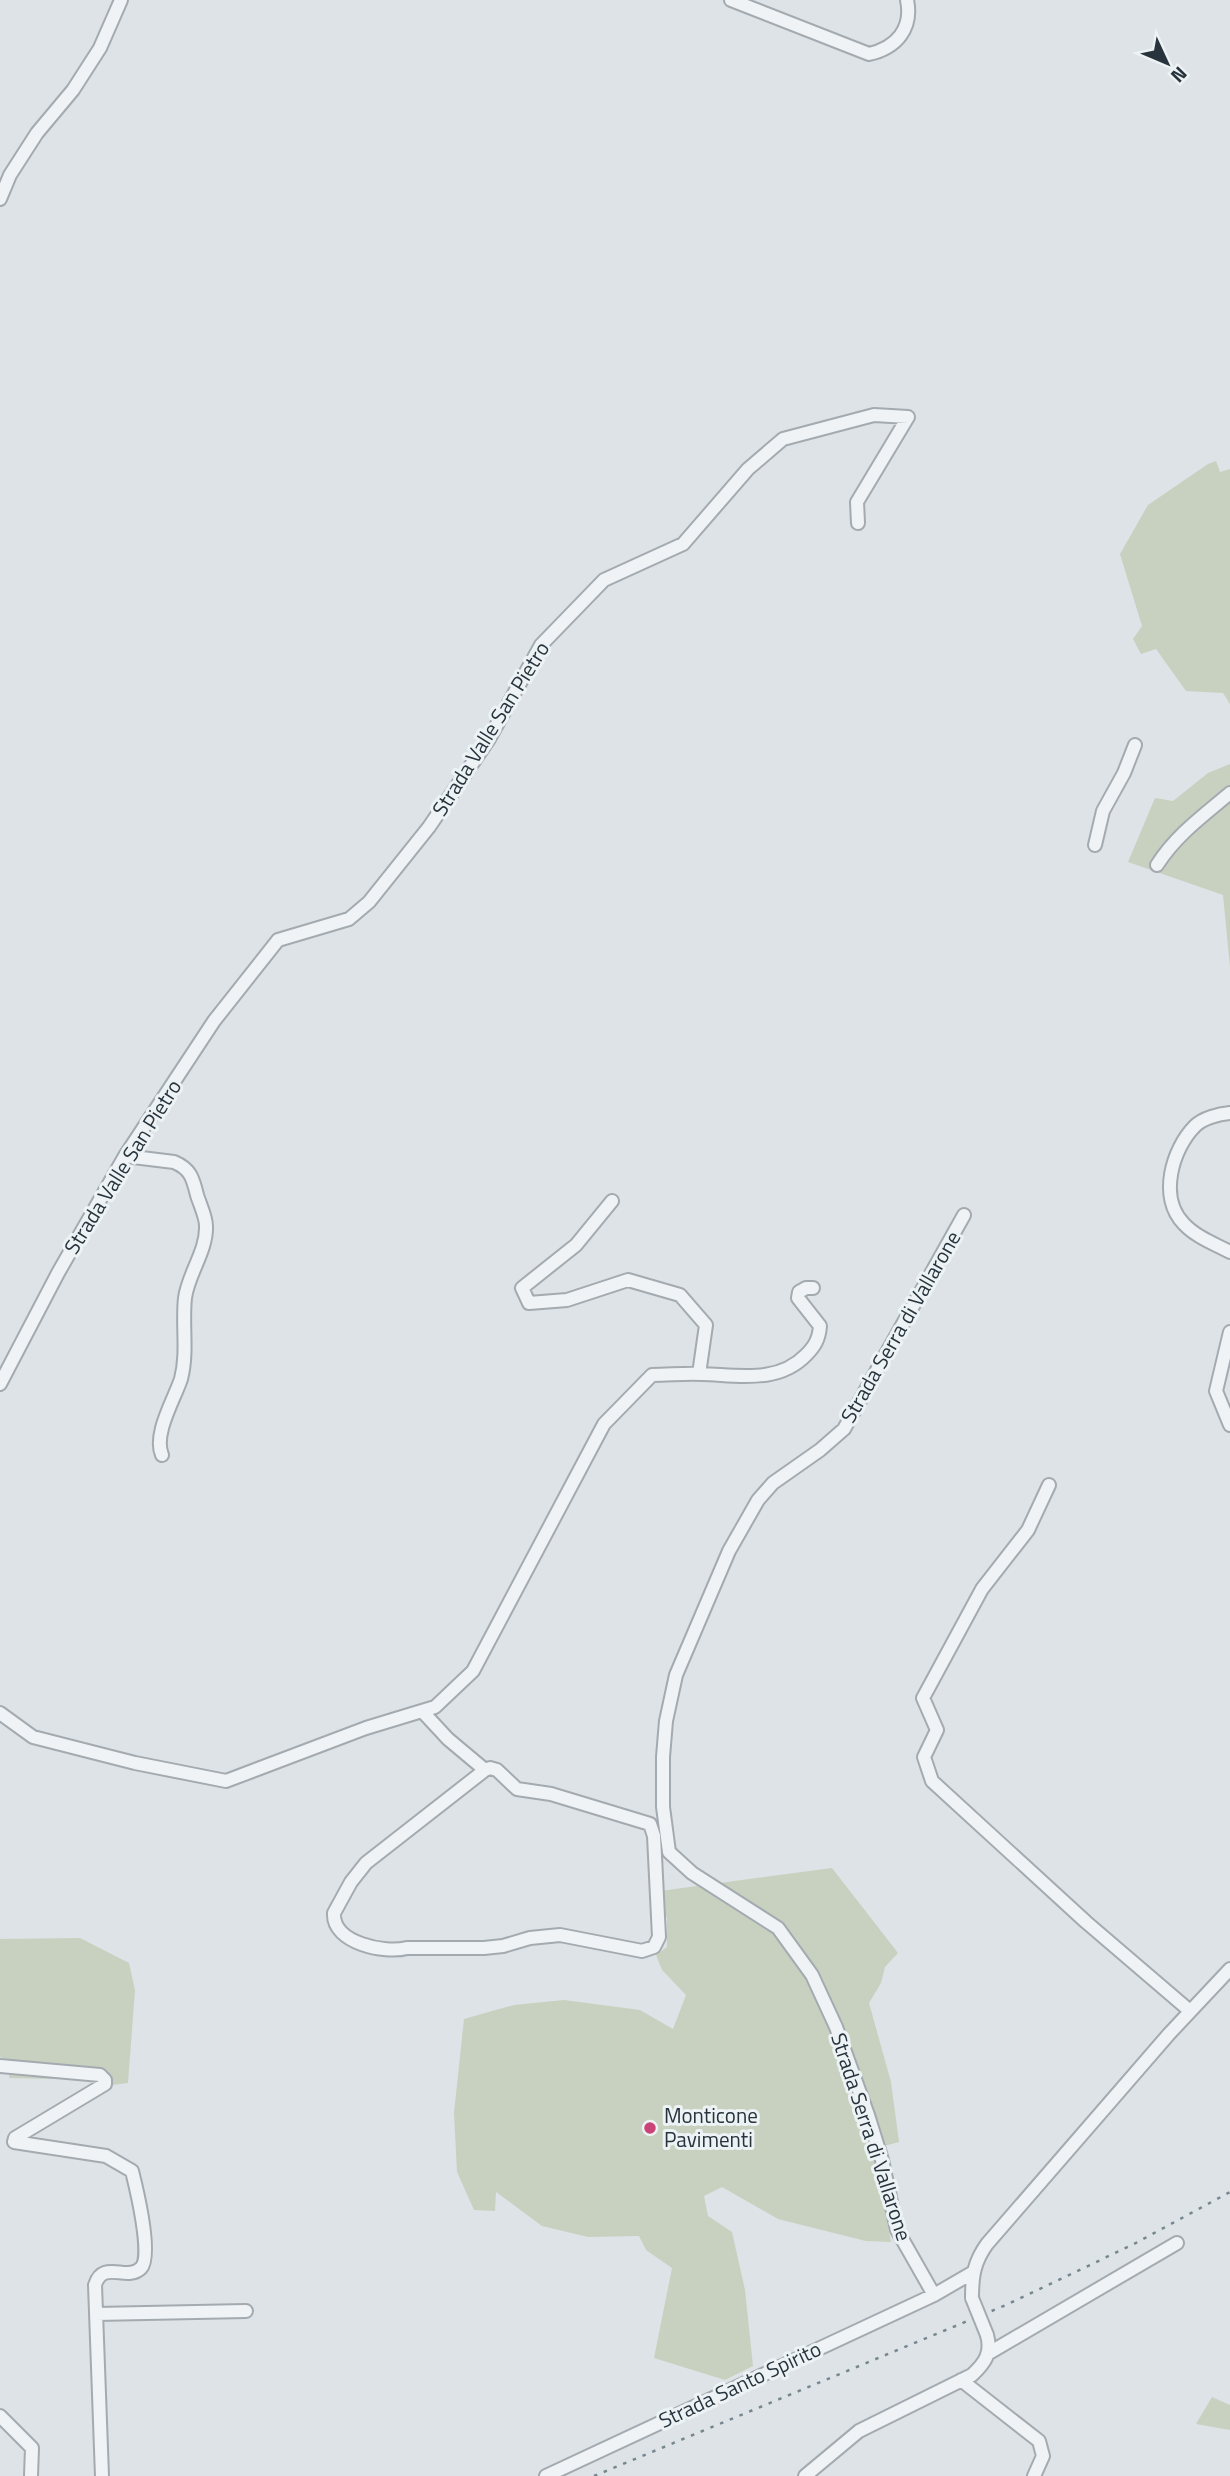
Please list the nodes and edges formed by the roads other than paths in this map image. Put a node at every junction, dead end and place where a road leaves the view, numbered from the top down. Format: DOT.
graph roads {
  1 [pos="121,0"];
  2 [pos="731,0"];
  3 [pos="907,0"];
  4 [pos="0,199"];
  5 [pos="858,523"];
  6 [pos="1135,745"];
  7 [pos="1230,793"];
  8 [pos="1095,845"];
  9 [pos="1157,865"];
  10 [pos="1230,1113"];
  11 [pos="125,1156"];
  12 [pos="612,1201"];
  13 [pos="964,1215"];
  14 [pos="1230,1252"];
  15 [pos="813,1288"];
  16 [pos="1230,1332"];
  17 [pos="699,1374"];
  18 [pos="0,1384"];
  19 [pos="1230,1425"];
  20 [pos="162,1455"];
  21 [pos="1049,1485"];
  22 [pos="422,1711"];
  23 [pos="0,1713"];
  24 [pos="485,1770"];
  25 [pos="663,1810"];
  26 [pos="645,1822"];
  27 [pos="1230,1969"];
  28 [pos="1190,2011"];
  29 [pos="0,2066"];
  30 [pos="1177,2243"];
  31 [pos="973,2270"];
  32 [pos="934,2295"];
  33 [pos="972,2298"];
  34 [pos="246,2311"];
  35 [pos="96,2314"];
  36 [pos="989,2353"];
  37 [pos="961,2380"];
  38 [pos="0,2416"];
  39 [pos="31,2476"];
  40 [pos="102,2476"];
  41 [pos="547,2476"];
  42 [pos="805,2476"];
  43 [pos="1034,2476"];
  1 -- 4 [label="street"];
  2 -- 3 [label="street"];
  5 -- 11 [label="street, Strada Valle San Pietro"];
  6 -- 8 [label="street"];
  7 -- 9 [label="street"];
  10 -- 14 [label="street"];
  11 -- 18 [label="street, Strada Valle San Pietro"];
  11 -- 20 [label="street"];
  12 -- 17 [label="street"];
  13 -- 25 [label="street, Strada Serra di Vallarone"];
  15 -- 17 [label="street"];
  16 -- 19 [label="street"];
  17 -- 22 [label="street"];
  21 -- 28 [label="street"];
  22 -- 23 [label="street"];
  22 -- 24 [label="street"];
  24 -- 26 [label="street"];
  24 -- 26 [label="street"];
  25 -- 26 [label="street"];
  25 -- 32 [label="street, Strada Serra di Vallarone"];
  27 -- 28 [label="street"];
  28 -- 31 [label="street"];
  29 -- 35 [label="street"];
  30 -- 36 [label="street"];
  31 -- 32 [label="street, Strada Santo Spirito"];
  31 -- 33 [label="street"];
  32 -- 33 [label="street, Strada Santo Spirito"];
  32 -- 41 [label="street, Strada Santo Spirito"];
  33 -- 36 [label="street, bridge"];
  34 -- 35 [label="street"];
  35 -- 40 [label="street"];
  36 -- 37 [label="street"];
  37 -- 42 [label="street"];
  37 -- 43 [label="street"];
  38 -- 39 [label="street"];
}
